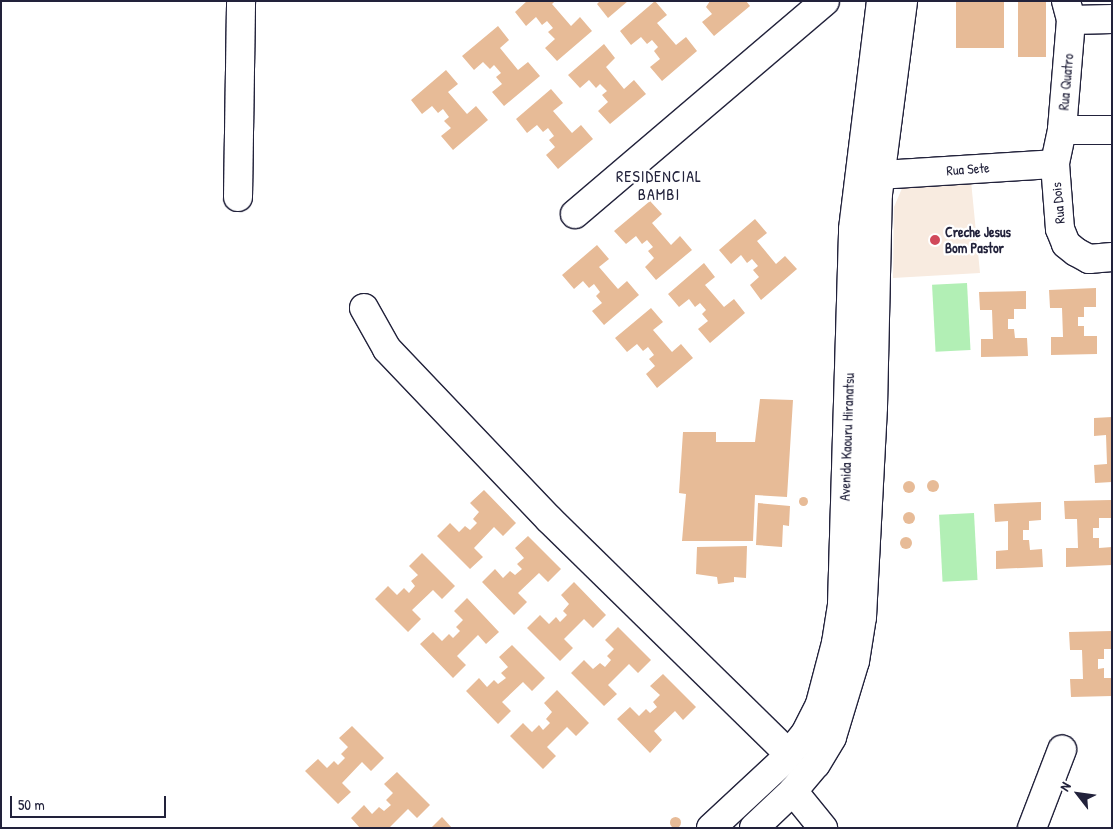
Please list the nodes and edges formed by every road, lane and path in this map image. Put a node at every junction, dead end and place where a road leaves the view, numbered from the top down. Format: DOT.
graph roads {
  1 [pos="241,1"];
  2 [pos="825,1"];
  3 [pos="881,1"];
  4 [pos="903,1"];
  5 [pos="1069,10"];
  6 [pos="1112,19"];
  7 [pos="1062,130"];
  8 [pos="1112,130"];
  9 [pos="1055,164"];
  10 [pos="880,175"];
  11 [pos="238,197"];
  12 [pos="575,214"];
  13 [pos="1100,258"];
  14 [pos="364,308"];
  15 [pos="1062,750"];
  16 [pos="789,754"];
  17 [pos="793,791"];
  18 [pos="711,828"];
  19 [pos="754,828"];
  20 [pos="822,828"];
  21 [pos="1032,828"];
  1 -- 11 [label="main road"];
  2 -- 12 [label="main road"];
  3 -- 16 [label="main road, Avenida Kaouru Hiranatsu"];
  4 -- 10 [label="main road, Avenida Kaouru Hiranatsu"];
  5 -- 6 [label="main road"];
  5 -- 7 [label="main road, Rua Quatro"];
  7 -- 8 [label="main road"];
  7 -- 9 [label="main road, Rua Quatro"];
  9 -- 10 [label="main road, Rua Sete"];
  9 -- 13 [label="main road, Rua Dois"];
  10 -- 17 [label="main road, Avenida Kaouru Hiranatsu"];
  14 -- 16 [label="main road"];
  15 -- 21 [label="main road"];
  16 -- 18 [label="main road, Avenida Kaouru Hiranatsu"];
  17 -- 19 [label="main road, Avenida Kaouru Hiranatsu"];
  17 -- 20 [label="main road"];
}
